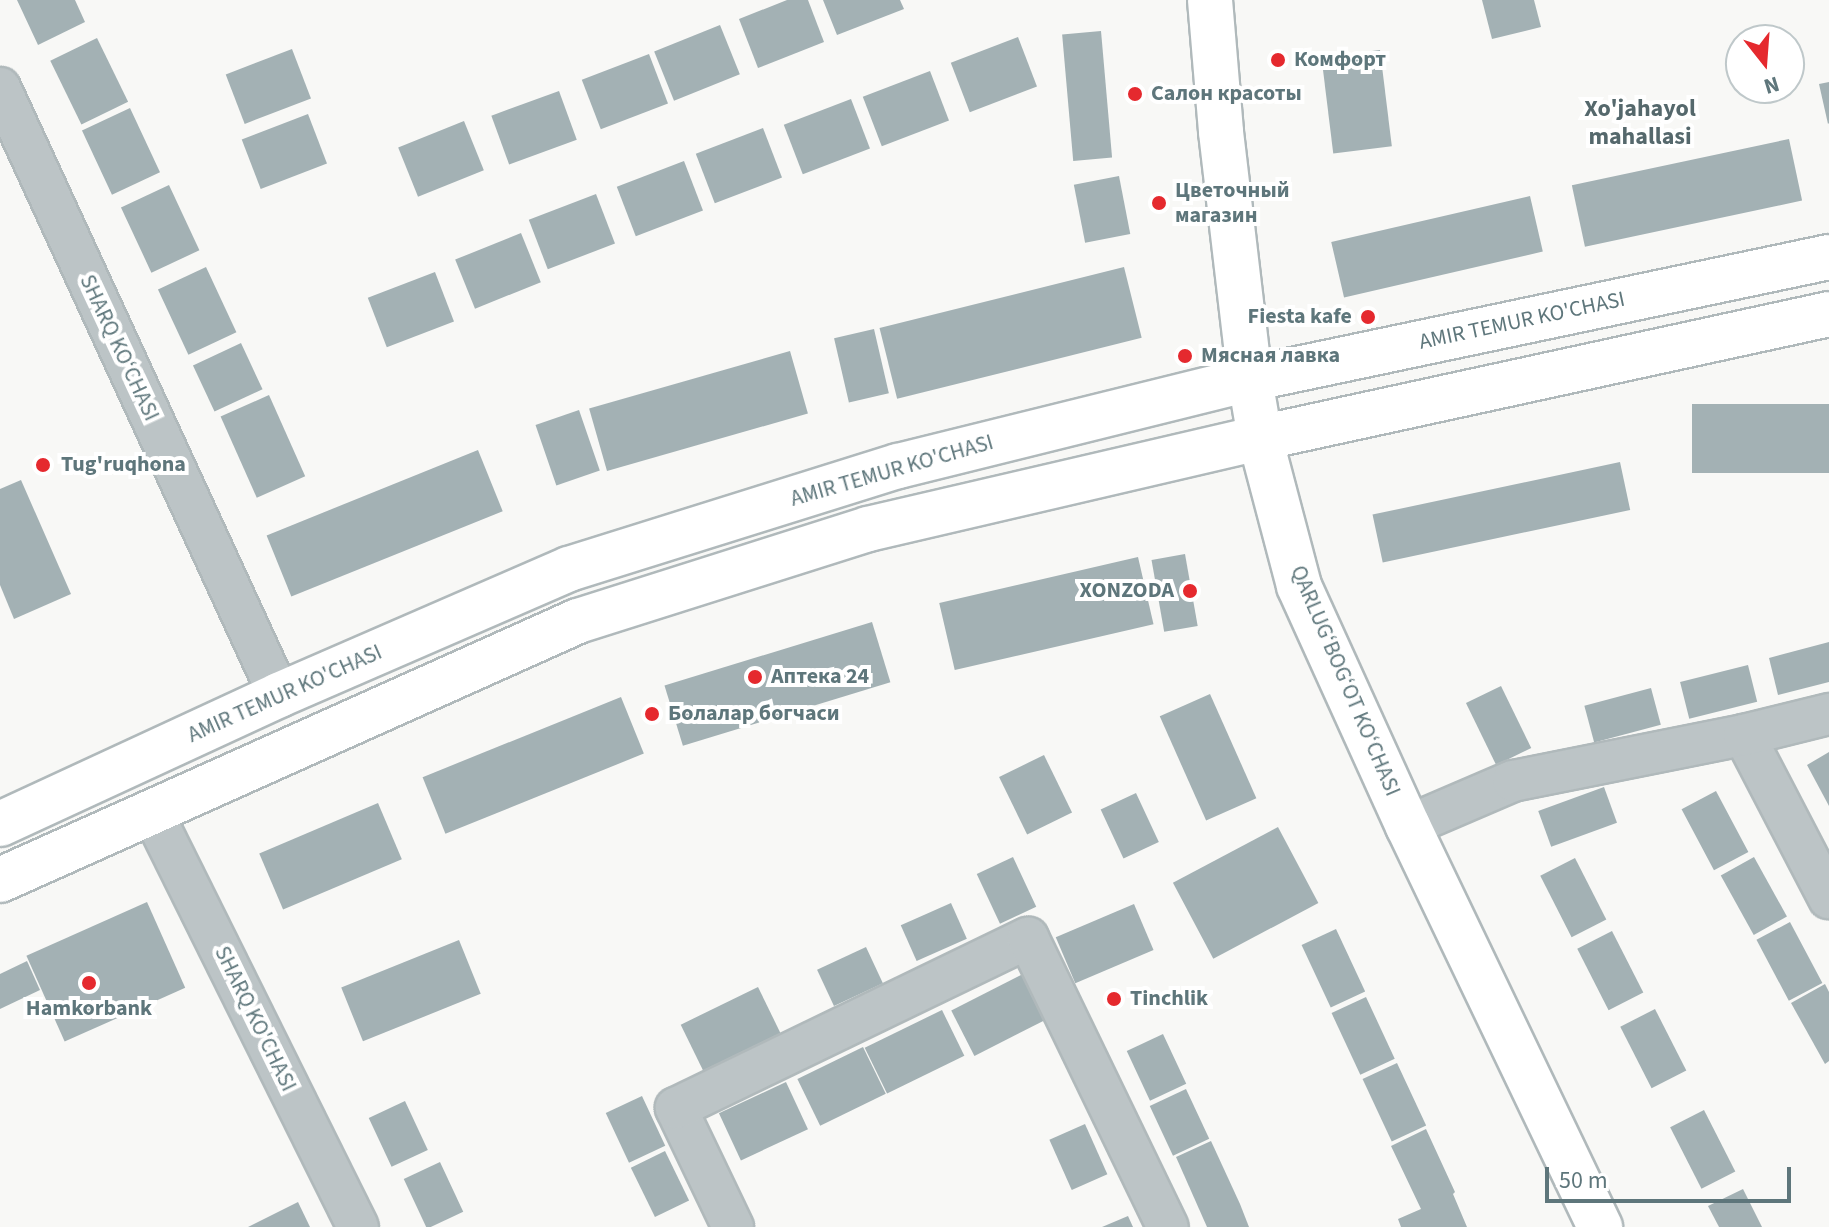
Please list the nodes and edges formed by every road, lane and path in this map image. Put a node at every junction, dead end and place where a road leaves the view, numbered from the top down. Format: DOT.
graph roads {
  1 [pos="1210,0"];
  2 [pos="0,88"];
  3 [pos="1829,257"];
  4 [pos="1829,314"];
  5 [pos="1250,379"];
  6 [pos="1260,438"];
  7 [pos="279,695"];
  8 [pos="1829,714"];
  9 [pos="1744,735"];
  10 [pos="152,812"];
  11 [pos="0,824"];
  12 [pos="1408,826"];
  13 [pos="0,880"];
  14 [pos="1829,898"];
  15 [pos="358,1227"];
  16 [pos="733,1227"];
  17 [pos="1168,1227"];
  18 [pos="1600,1227"];
  1 -- 5 [label="main road, QARLUG‘BOG‘OT KO‘CHASI"];
  2 -- 7 [label="street, SHARQ KO‘CHASI"];
  3 -- 5 [label="main road, AMIR TEMUR KO'CHASI"];
  4 -- 6 [label="main road"];
  5 -- 6 [label="main road, QARLUG‘BOG‘OT KO‘CHASI"];
  5 -- 7 [label="main road, AMIR TEMUR KO'CHASI"];
  6 -- 10 [label="main road"];
  6 -- 12 [label="main road, QARLUG‘BOG‘OT KO‘CHASI"];
  7 -- 11 [label="main road, AMIR TEMUR KO'CHASI"];
  8 -- 9 [label="street"];
  9 -- 12 [label="street"];
  9 -- 14 [label="street"];
  10 -- 13 [label="main road"];
  10 -- 15 [label="street, SHARQ KO'CHASI"];
  12 -- 18 [label="main road, QARLUG‘BOG‘OT KO‘CHASI"];
  16 -- 17 [label="street"];
}
